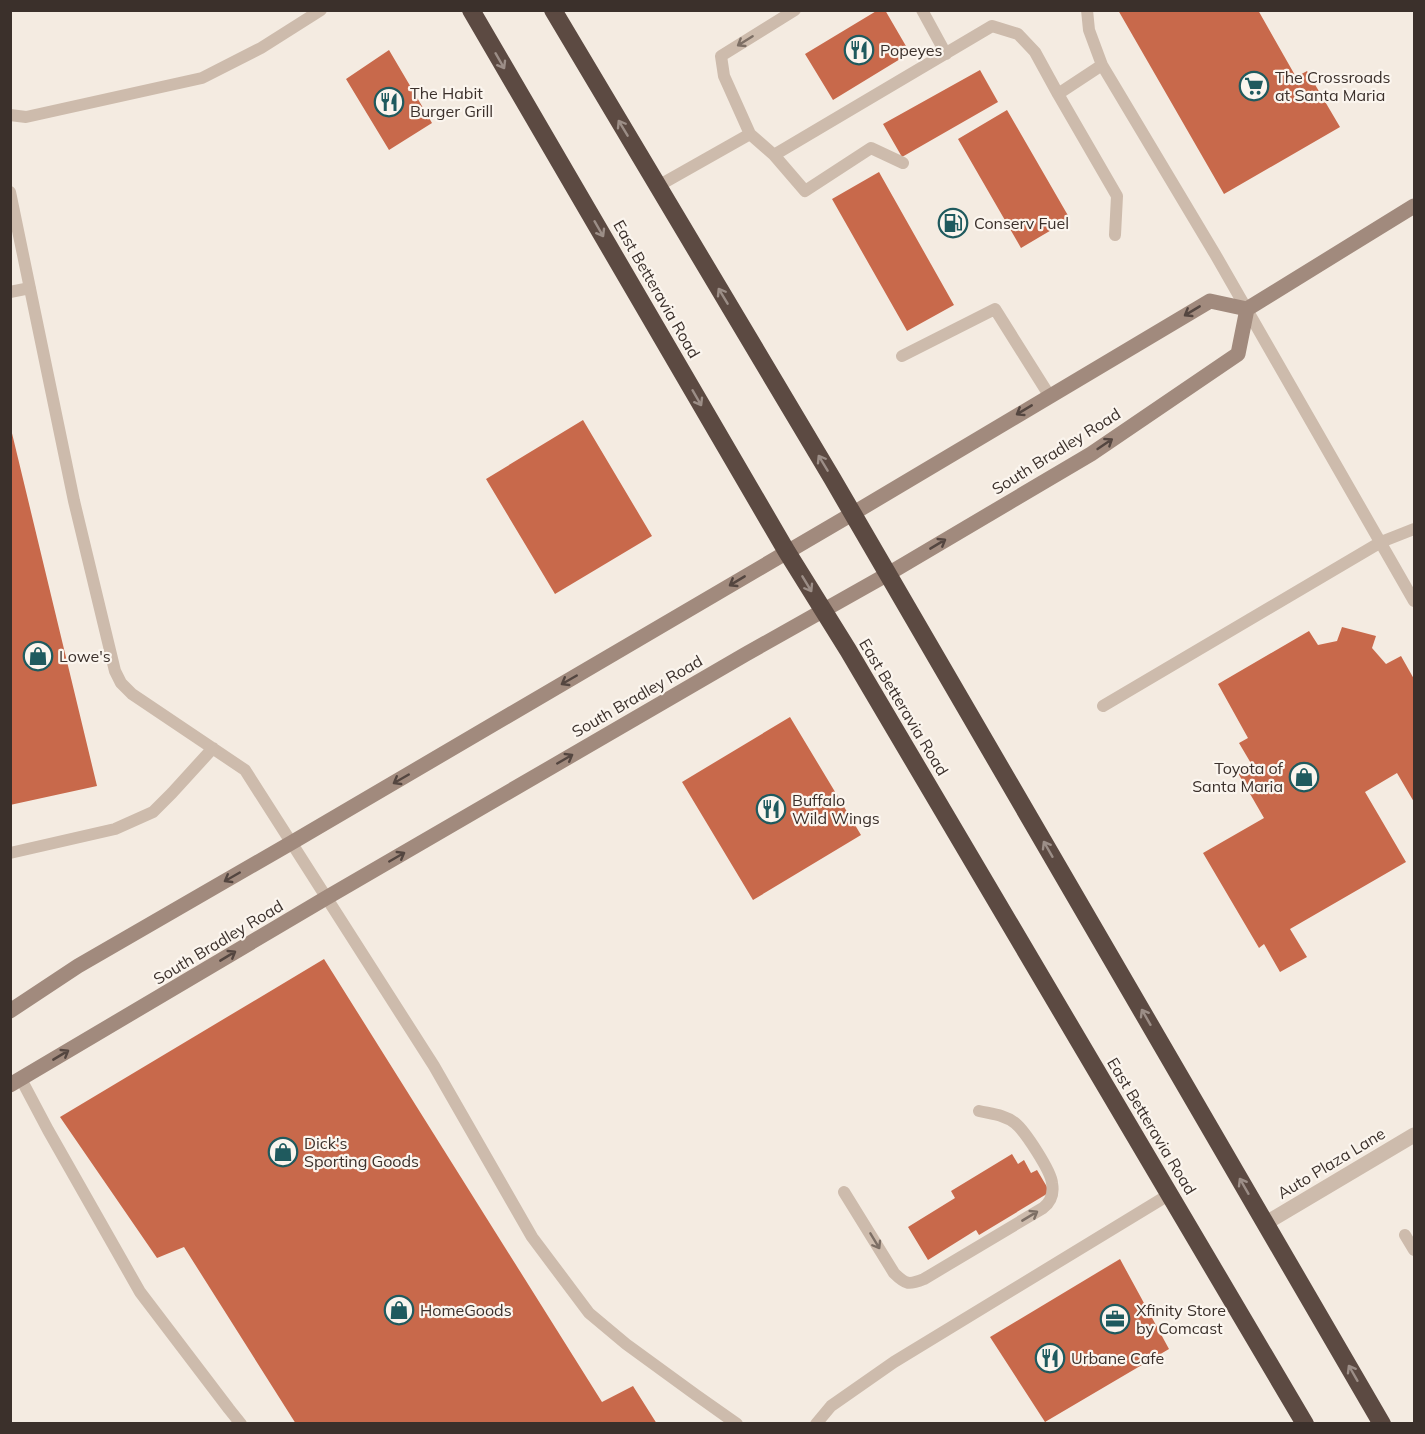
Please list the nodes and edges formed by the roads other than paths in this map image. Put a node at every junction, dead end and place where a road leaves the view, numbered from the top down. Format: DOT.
graph roads {
  1 [pos="321,10"];
  2 [pos="471,10"];
  3 [pos="553,10"];
  4 [pos="795,10"];
  5 [pos="922,10"];
  6 [pos="1087,10"];
  7 [pos="946,54"];
  8 [pos="1102,65"];
  9 [pos="1058,94"];
  10 [pos="10,116"];
  11 [pos="750,134"];
  12 [pos="774,155"];
  13 [pos="903,163"];
  14 [pos="658,186"];
  15 [pos="10,192"];
  16 [pos="1414,206"];
  17 [pos="1115,235"];
  18 [pos="30,288"];
  19 [pos="10,292"];
  20 [pos="1247,309"];
  21 [pos="902,356"];
  22 [pos="1049,395"];
  23 [pos="852,514"];
  24 [pos="1414,529"];
  25 [pos="1381,542"];
  26 [pos="787,552"];
  27 [pos="888,574"];
  28 [pos="1414,601"];
  29 [pos="822,610"];
  30 [pos="1103,706"];
  31 [pos="213,747"];
  32 [pos="291,843"];
  33 [pos="10,853"];
  34 [pos="326,898"];
  35 [pos="10,1011"];
  36 [pos="16,1082"];
  37 [pos="979,1111"];
  38 [pos="1414,1135"];
  39 [pos="844,1192"];
  40 [pos="1170,1194"];
  41 [pos="1266,1223"];
  42 [pos="1405,1234"];
  43 [pos="1414,1250"];
  44 [pos="241,1424"];
  45 [pos="737,1424"];
  46 [pos="816,1424"];
  47 [pos="1305,1424"];
  48 [pos="1382,1424"];
  1 -- 10 [label="lane"];
  2 -- 26 [label="highway, East Betteravia Road, one-way"];
  14 -- 3 [label="highway, one-way"];
  4 -- 11 [label="lane, one-way"];
  5 -- 7 [label="lane"];
  6 -- 8 [label="lane"];
  7 -- 9 [label="lane"];
  7 -- 12 [label="lane"];
  8 -- 9 [label="lane"];
  8 -- 20 [label="lane"];
  9 -- 17 [label="lane"];
  11 -- 12 [label="lane"];
  11 -- 14 [label="lane"];
  12 -- 13 [label="lane"];
  23 -- 14 [label="highway, one-way"];
  15 -- 18 [label="lane"];
  16 -- 20 [label="street"];
  18 -- 19 [label="lane"];
  18 -- 31 [label="lane"];
  20 -- 22 [label="street, one-way"];
  20 -- 25 [label="lane"];
  27 -- 20 [label="street, South Bradley Road, one-way"];
  21 -- 22 [label="lane"];
  22 -- 23 [label="street, one-way"];
  23 -- 26 [label="street"];
  23 -- 27 [label="highway"];
  24 -- 25 [label="lane"];
  25 -- 28 [label="lane"];
  25 -- 30 [label="lane"];
  26 -- 29 [label="highway, East Betteravia Road, one-way"];
  26 -- 32 [label="street, one-way"];
  27 -- 29 [label="street, South Bradley Road"];
  41 -- 27 [label="highway, one-way"];
  34 -- 29 [label="street, South Bradley Road, one-way"];
  29 -- 40 [label="highway, East Betteravia Road"];
  31 -- 32 [label="lane"];
  31 -- 33 [label="lane"];
  32 -- 34 [label="lane"];
  32 -- 35 [label="street, one-way"];
  36 -- 34 [label="street, South Bradley Road, one-way"];
  34 -- 45 [label="lane"];
  36 -- 44 [label="lane"];
  39 -- 37 [label="lane, one-way"];
  38 -- 41 [label="street, Auto Plaza Lane"];
  40 -- 46 [label="lane"];
  40 -- 47 [label="highway, East Betteravia Road"];
  48 -- 41 [label="highway, one-way"];
  42 -- 43 [label="lane"];
}
